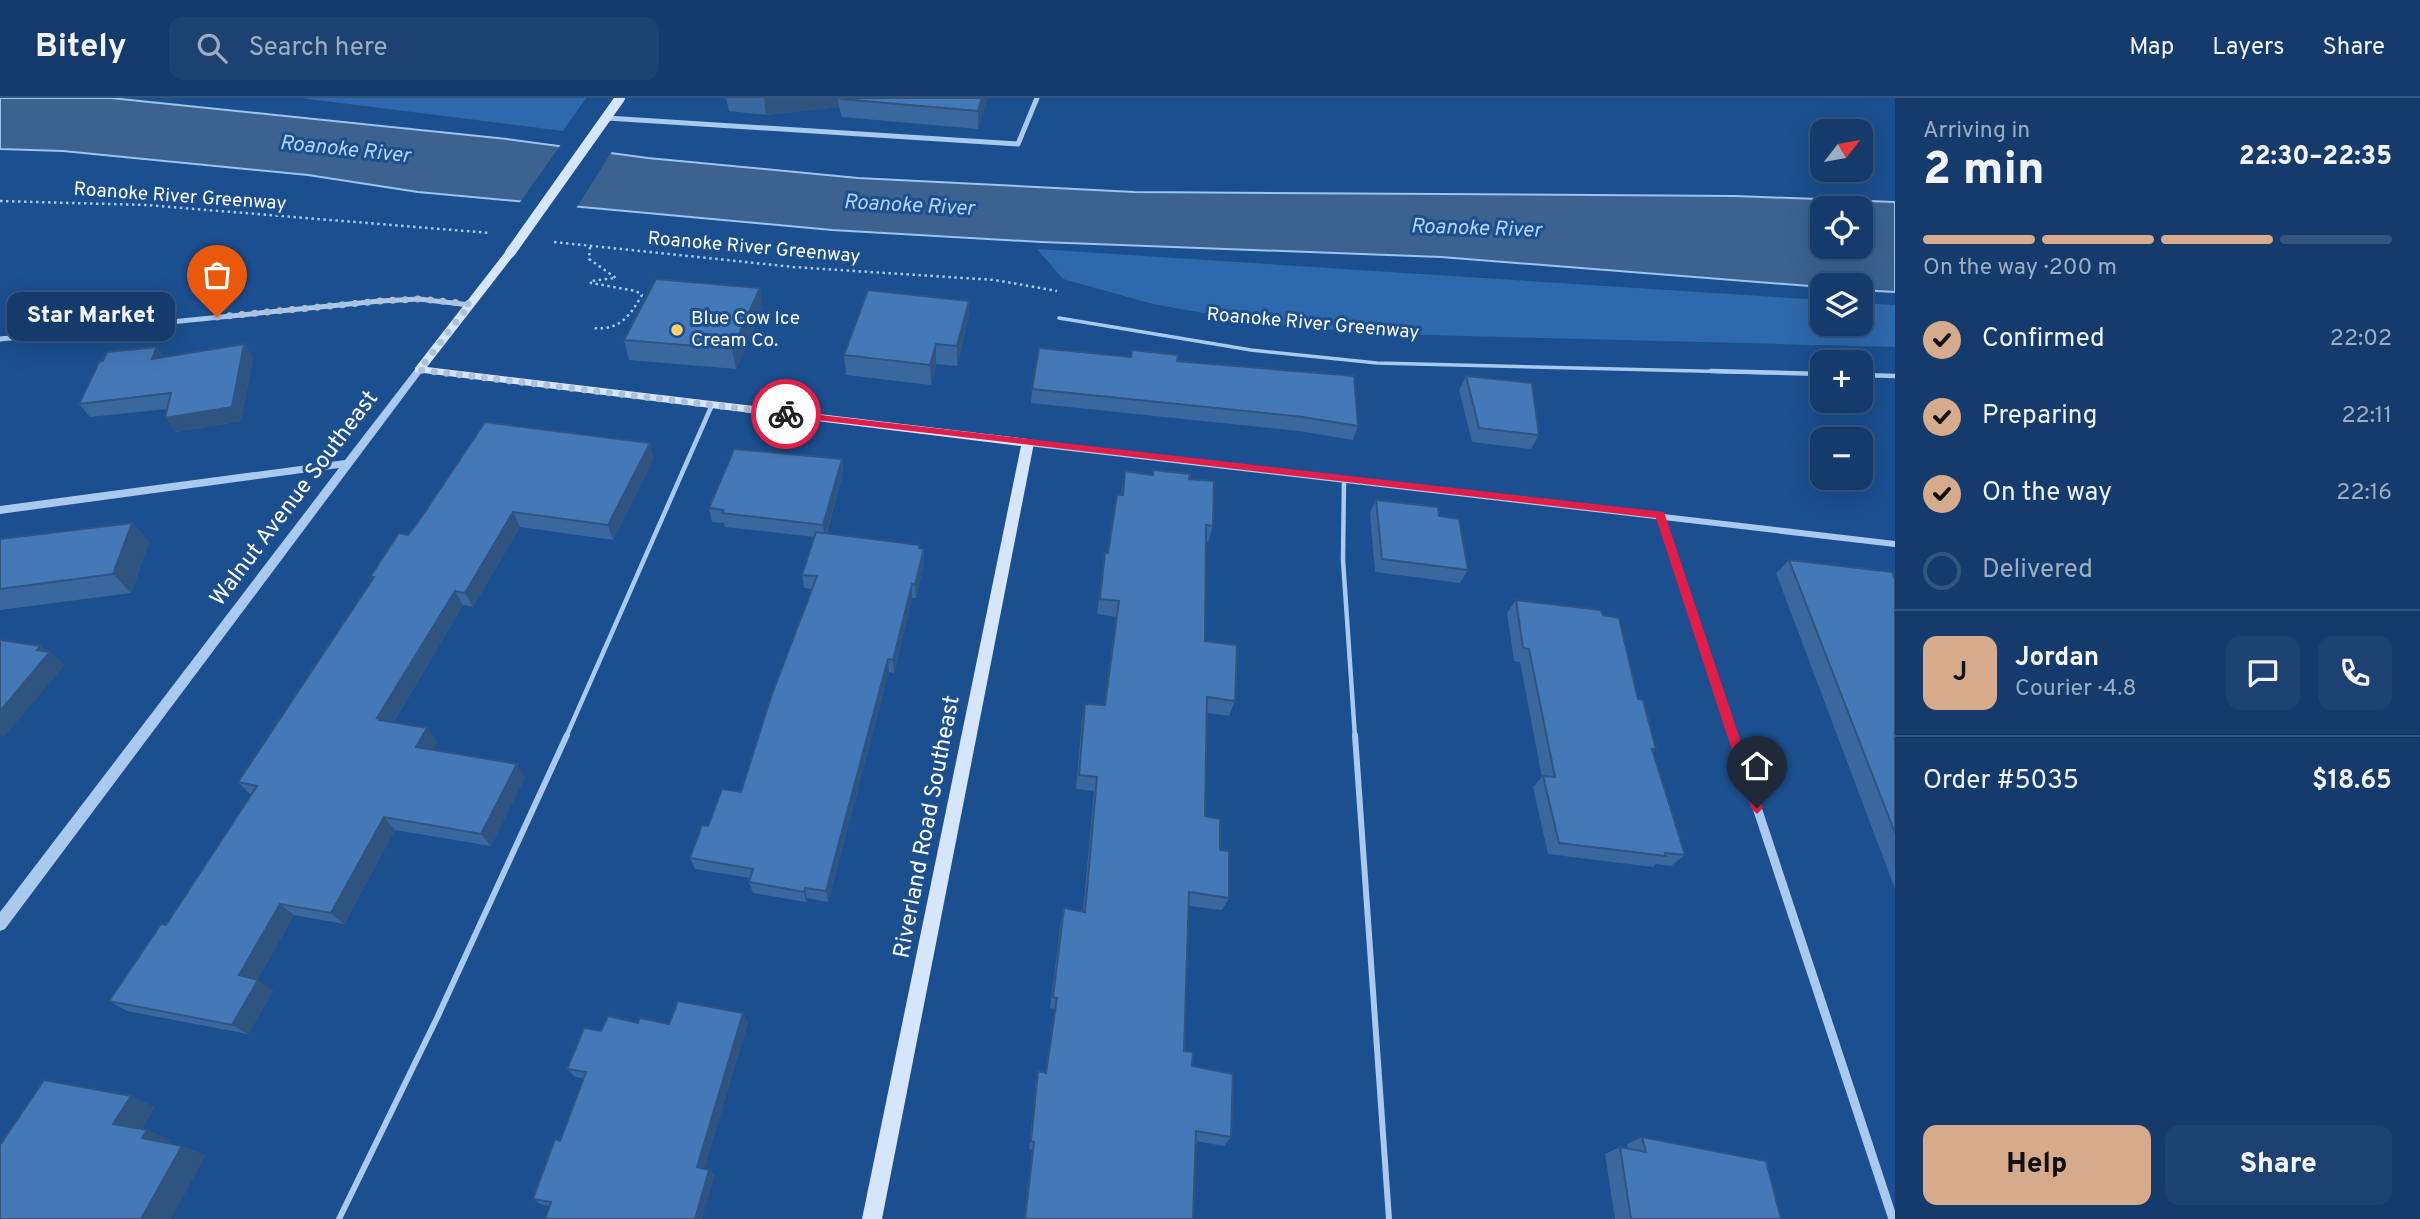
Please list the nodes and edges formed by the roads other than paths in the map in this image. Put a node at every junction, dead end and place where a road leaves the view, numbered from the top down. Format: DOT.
graph roads {
  1 [pos="620,98"];
  2 [pos="1037,98"];
  3 [pos="607,118"];
  4 [pos="470,304"];
  5 [pos="1059,318"];
  6 [pos="0,340"];
  7 [pos="419,370"];
  8 [pos="1810,374"];
  9 [pos="1873,375"];
  10 [pos="1895,376"];
  11 [pos="712,405"];
  12 [pos="1028,443"];
  13 [pos="349,463"];
  14 [pos="1344,479"];
  15 [pos="0,510"];
  16 [pos="1660,515"];
  17 [pos="1895,544"];
  18 [pos="0,924"];
  19 [pos="339,1219"];
  20 [pos="872,1219"];
  21 [pos="1389,1219"];
  22 [pos="1893,1219"];
  1 -- 3 [label="main road, Walnut Avenue Southeast, bridge"];
  2 -- 3 [label="street"];
  3 -- 4 [label="main road, Walnut Avenue Southeast, bridge"];
  4 -- 6 [label="street"];
  4 -- 7 [label="main road, Walnut Avenue Southeast"];
  5 -- 8 [label="lane"];
  7 -- 11 [label="main road"];
  7 -- 13 [label="street, Walnut Avenue Southeast"];
  9 -- 10 [label="lane"];
  11 -- 12 [label="main road"];
  11 -- 19 [label="lane"];
  12 -- 14 [label="street"];
  12 -- 20 [label="main road, Riverland Road Southeast"];
  13 -- 15 [label="street"];
  13 -- 18 [label="street, Walnut Avenue Southeast"];
  14 -- 16 [label="street"];
  14 -- 21 [label="lane"];
  16 -- 17 [label="street"];
  16 -- 22 [label="street"];
}
